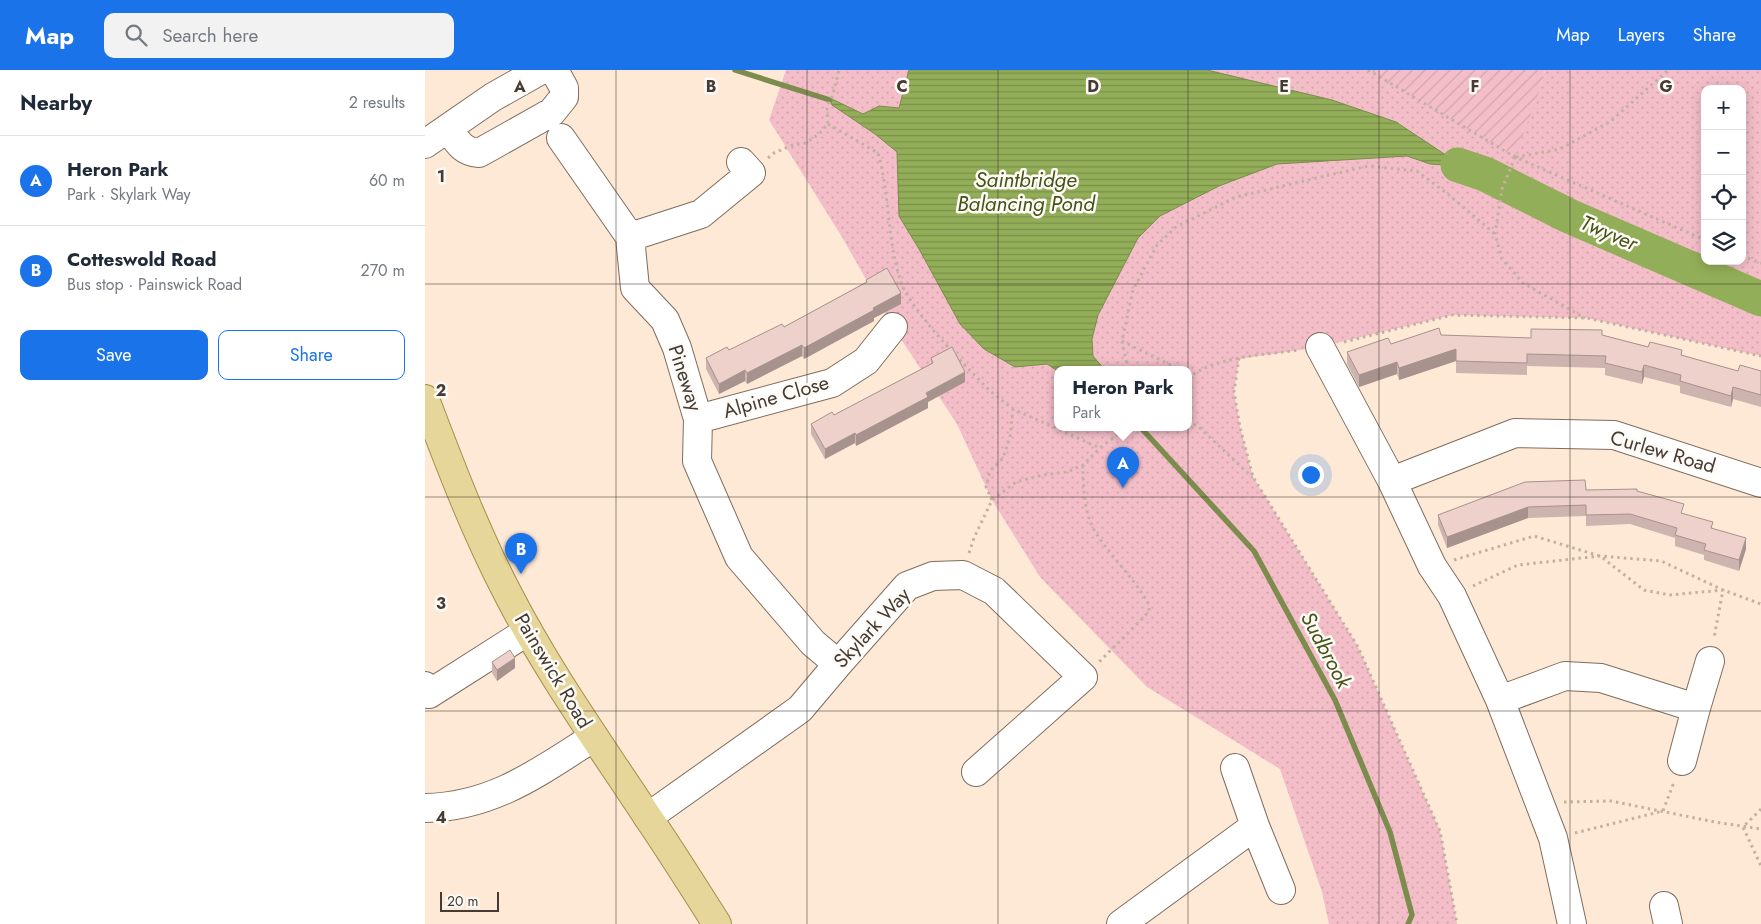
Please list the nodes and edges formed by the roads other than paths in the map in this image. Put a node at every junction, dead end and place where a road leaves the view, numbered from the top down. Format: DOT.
graph roads {
  1 [pos="541,70"];
  2 [pos="554,70"];
  3 [pos="448,128"];
  4 [pos="561,138"];
  5 [pos="425,144"];
  6 [pos="746,167"];
  7 [pos="629,237"];
  8 [pos="893,327"];
  9 [pos="1320,348"];
  10 [pos="425,399"];
  11 [pos="699,419"];
  12 [pos="1391,481"];
  13 [pos="1761,483"];
  14 [pos="528,631"];
  15 [pos="1710,662"];
  16 [pos="838,664"];
  17 [pos="425,686"];
  18 [pos="1499,700"];
  19 [pos="1697,708"];
  20 [pos="594,737"];
  21 [pos="1682,761"];
  22 [pos="1235,768"];
  23 [pos="976,772"];
  24 [pos="425,808"];
  25 [pos="648,817"];
  26 [pos="1255,826"];
  27 [pos="1281,890"];
  28 [pos="717,924"];
  29 [pos="1121,924"];
  30 [pos="1572,924"];
  1 -- 3 [label="street"];
  2 -- 3 [label="street"];
  3 -- 5 [label="street"];
  4 -- 7 [label="street, Pineway"];
  6 -- 7 [label="street"];
  7 -- 11 [label="street, Pineway"];
  8 -- 11 [label="street, Alpine Close"];
  9 -- 12 [label="street"];
  10 -- 14 [label="main road, Painswick Road"];
  11 -- 16 [label="street, Pineway"];
  12 -- 13 [label="street, Curlew Road"];
  12 -- 18 [label="street"];
  14 -- 17 [label="street"];
  14 -- 20 [label="main road, Painswick Road"];
  15 -- 19 [label="street"];
  16 -- 23 [label="street, Skylark Way"];
  16 -- 25 [label="street, Skylark Way"];
  18 -- 19 [label="street"];
  18 -- 30 [label="street"];
  19 -- 21 [label="street"];
  20 -- 24 [label="street"];
  20 -- 25 [label="main road, Painswick Road"];
  22 -- 26 [label="street"];
  25 -- 28 [label="main road, Painswick Road"];
  26 -- 27 [label="street"];
  26 -- 29 [label="street"];
}
